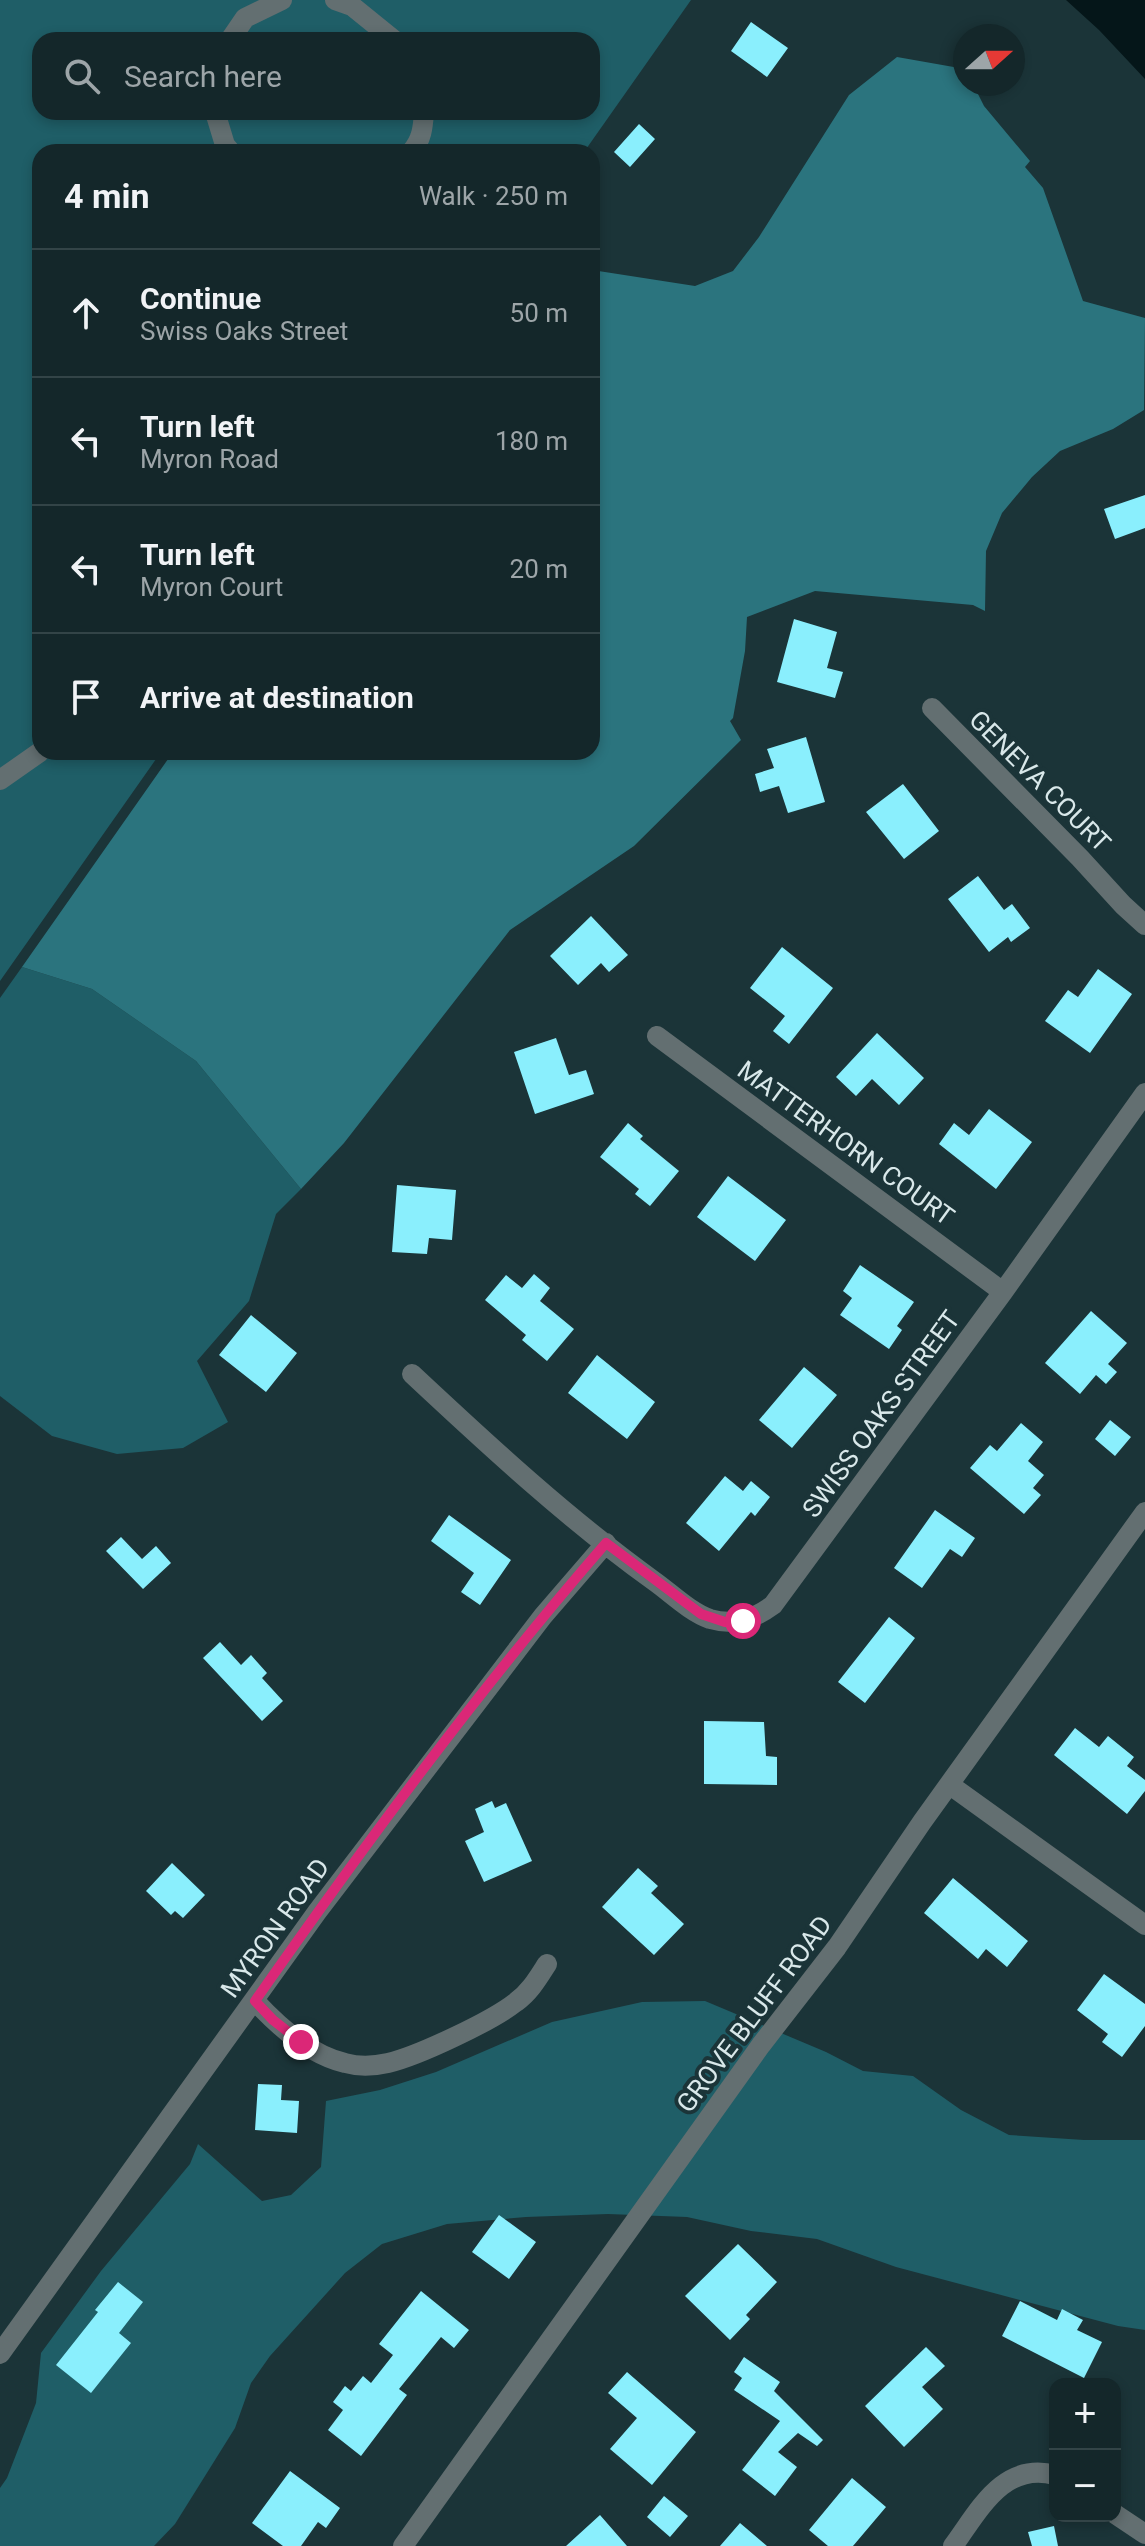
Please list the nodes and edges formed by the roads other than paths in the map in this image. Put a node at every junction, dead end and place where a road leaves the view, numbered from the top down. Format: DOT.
graph roads {
  1 [pos="282,0"];
  2 [pos="335,0"];
  3 [pos="235,32"];
  4 [pos="384,32"];
  5 [pos="217,120"];
  6 [pos="423,120"];
  7 [pos="225,144"];
  8 [pos="418,144"];
  9 [pos="932,708"];
  10 [pos="32,758"];
  11 [pos="0,780"];
  12 [pos="1145,925"];
  13 [pos="657,1036"];
  14 [pos="1145,1093"];
  15 [pos="1003,1292"];
  16 [pos="412,1374"];
  17 [pos="1145,1512"];
  18 [pos="606,1543"];
  19 [pos="950,1785"];
  20 [pos="1145,1925"];
  21 [pos="547,1964"];
  22 [pos="255,2001"];
  23 [pos="0,2354"];
  24 [pos="1049,2474"];
  25 [pos="1121,2518"];
  26 [pos="1145,2534"];
  27 [pos="403,2546"];
  28 [pos="953,2546"];
  1 -- 3 [label="street"];
  2 -- 4 [label="street"];
  5 -- 7 [label="street"];
  6 -- 8 [label="street"];
  9 -- 12 [label="street, GENEVA COURT"];
  10 -- 11 [label="street"];
  13 -- 15 [label="street, MATTERHORN COURT"];
  14 -- 15 [label="street, SWISS OAKS STREET"];
  15 -- 18 [label="street, SWISS OAKS STREET"];
  16 -- 18 [label="street, SWISS OAKS STREET"];
  17 -- 19 [label="street, GROVE BLUFF ROAD"];
  18 -- 22 [label="street, MYRON ROAD"];
  19 -- 20 [label="street"];
  19 -- 27 [label="street, GROVE BLUFF ROAD"];
  21 -- 22 [label="street"];
  22 -- 23 [label="street, MYRON ROAD"];
  24 -- 28 [label="street"];
  25 -- 26 [label="street"];
}
